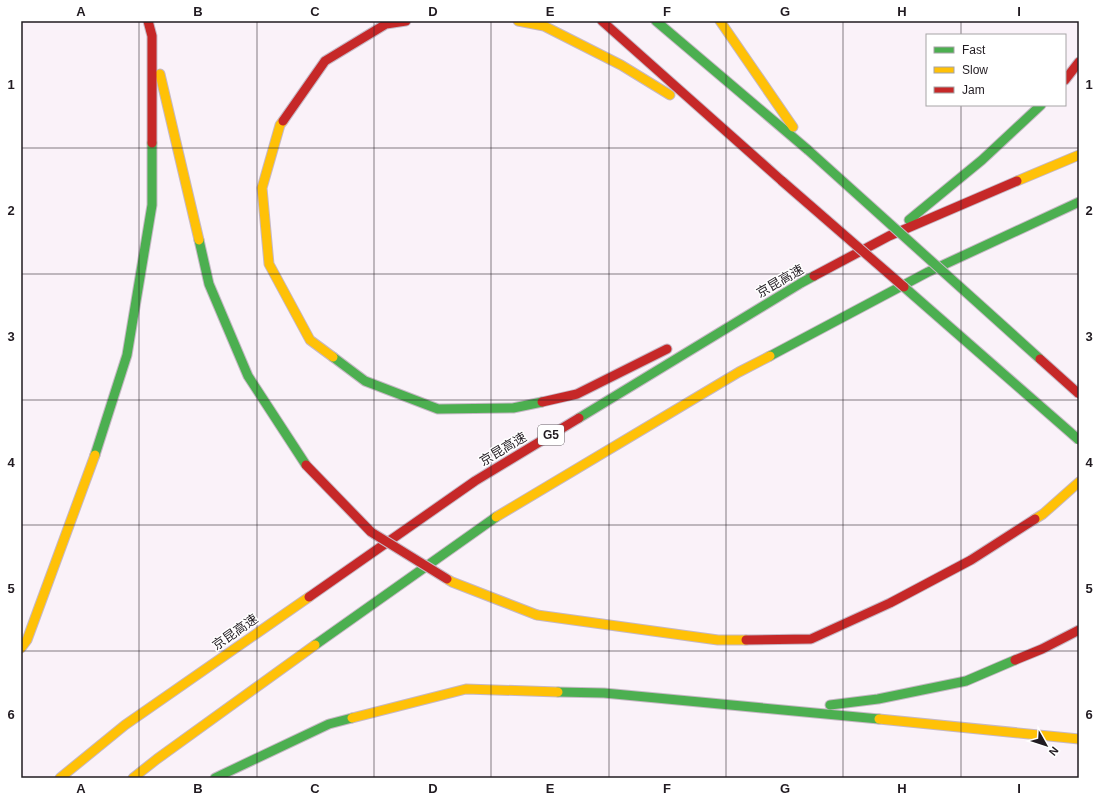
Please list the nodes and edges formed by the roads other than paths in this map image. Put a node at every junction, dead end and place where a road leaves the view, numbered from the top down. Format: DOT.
graph roads {
  1 [pos="148,21"];
  2 [pos="406,21"];
  3 [pos="518,21"];
  4 [pos="602,21"];
  5 [pos="656,21"];
  6 [pos="720,21"];
  7 [pos="152,36"];
  8 [pos="1079,62"];
  9 [pos="1066,79"];
  10 [pos="1040,106"];
  11 [pos="718,124"];
  12 [pos="808,150"];
  13 [pos="1079,155"];
  14 [pos="1079,202"];
  15 [pos="889,236"];
  16 [pos="801,283"];
  17 [pos="710,328"];
  18 [pos="675,345"];
  19 [pos="1079,394"];
  20 [pos="1079,440"];
  21 [pos="1079,482"];
  22 [pos="1079,630"];
  23 [pos="21,648"];
  24 [pos="789,710"];
  25 [pos="1079,739"];
  26 [pos="60,778"];
  27 [pos="133,778"];
  28 [pos="215,778"];
  1 -- 7 [label="highway"];
  2 -- 18 [label="highway"];
  3 -- 11 [label="highway"];
  4 -- 11 [label="highway"];
  5 -- 12 [label="highway"];
  6 -- 12 [label="highway"];
  7 -- 21 [label="highway, bridge"];
  7 -- 23 [label="highway"];
  8 -- 9 [label="highway"];
  10 -- 15 [label="highway"];
  11 -- 20 [label="highway, bridge"];
  12 -- 19 [label="highway, bridge"];
  13 -- 15 [label="highway, 京昆高速 / G5"];
  14 -- 27 [label="highway"];
  15 -- 16 [label="highway, 京昆高速 / G5"];
  16 -- 17 [label="highway"];
  16 -- 26 [label="highway, 京昆高速 / G5"];
  22 -- 24 [label="highway"];
  24 -- 25 [label="highway"];
  24 -- 28 [label="highway"];
}
